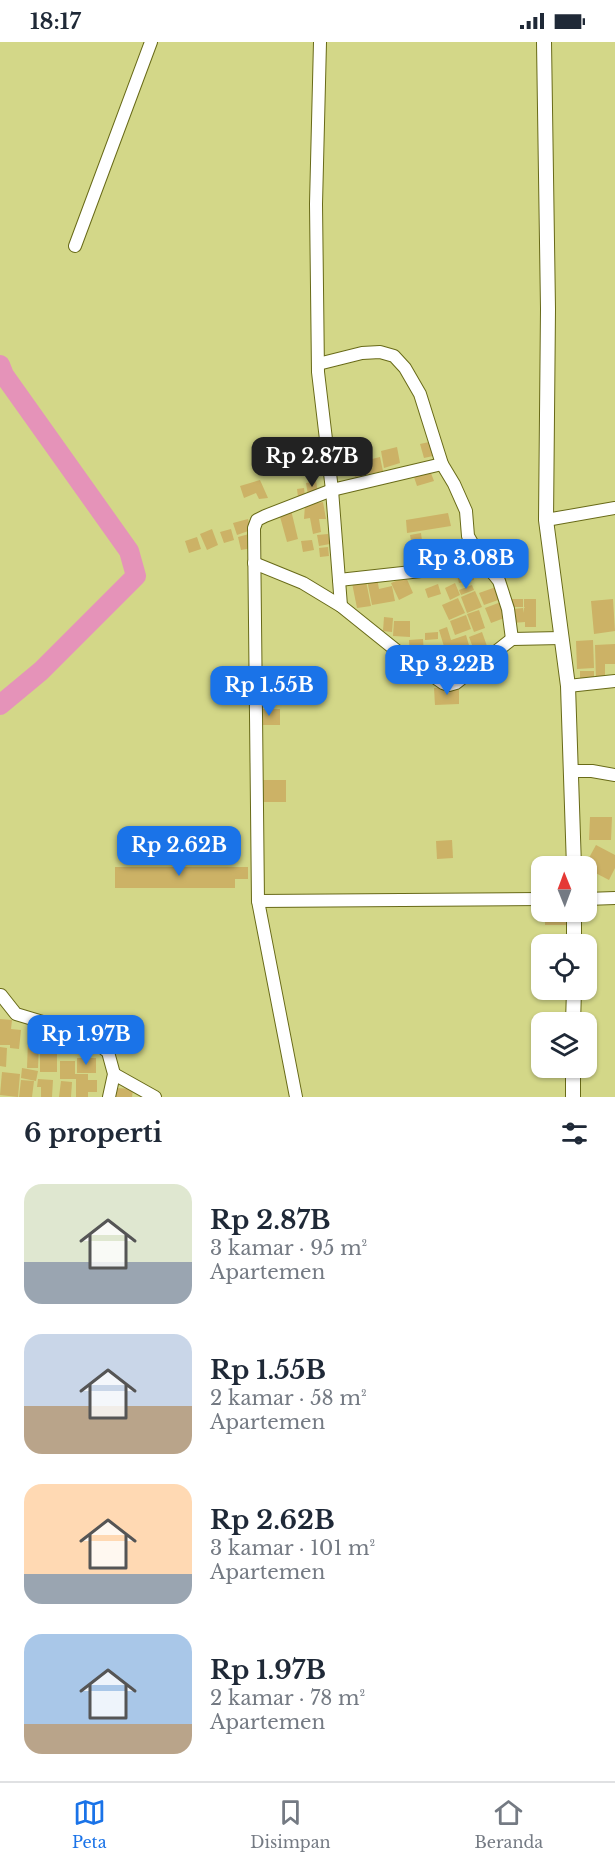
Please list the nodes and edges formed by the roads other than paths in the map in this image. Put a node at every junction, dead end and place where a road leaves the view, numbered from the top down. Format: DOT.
graph roads {
  1 [pos="151,42"];
  2 [pos="320,42"];
  3 [pos="544,42"];
  4 [pos="75,246"];
  5 [pos="318,364"];
  6 [pos="442,464"];
  7 [pos="332,490"];
  8 [pos="615,508"];
  9 [pos="546,520"];
  10 [pos="480,557"];
  11 [pos="254,562"];
  12 [pos="339,580"];
  13 [pos="341,606"];
  14 [pos="561,638"];
  15 [pos="512,639"];
  16 [pos="615,681"];
  17 [pos="568,686"];
  18 [pos="571,771"];
  19 [pos="615,775"];
  20 [pos="574,856"];
  21 [pos="597,898"];
  22 [pos="615,898"];
  23 [pos="531,899"];
  24 [pos="258,901"];
  25 [pos="0,996"];
  26 [pos="114,1074"];
  27 [pos="573,1078"];
  28 [pos="109,1097"];
  29 [pos="155,1097"];
  30 [pos="296,1097"];
  31 [pos="573,1097"];
  1 -- 4 [label="street"];
  2 -- 5 [label="street"];
  3 -- 9 [label="street"];
  5 -- 6 [label="street"];
  5 -- 7 [label="street"];
  6 -- 7 [label="street"];
  6 -- 10 [label="street"];
  7 -- 11 [label="street"];
  7 -- 12 [label="street"];
  8 -- 9 [label="street"];
  9 -- 14 [label="street"];
  10 -- 12 [label="street"];
  10 -- 15 [label="street"];
  11 -- 13 [label="street"];
  11 -- 24 [label="street"];
  12 -- 13 [label="street"];
  13 -- 15 [label="street"];
  14 -- 15 [label="street"];
  14 -- 17 [label="street"];
  16 -- 17 [label="street"];
  17 -- 18 [label="street"];
  18 -- 19 [label="street"];
  18 -- 20 [label="street"];
  21 -- 22 [label="street"];
  23 -- 24 [label="street"];
  24 -- 30 [label="street"];
  25 -- 26 [label="street"];
  26 -- 28 [label="street"];
  26 -- 29 [label="street"];
  27 -- 31 [label="street"];
}
